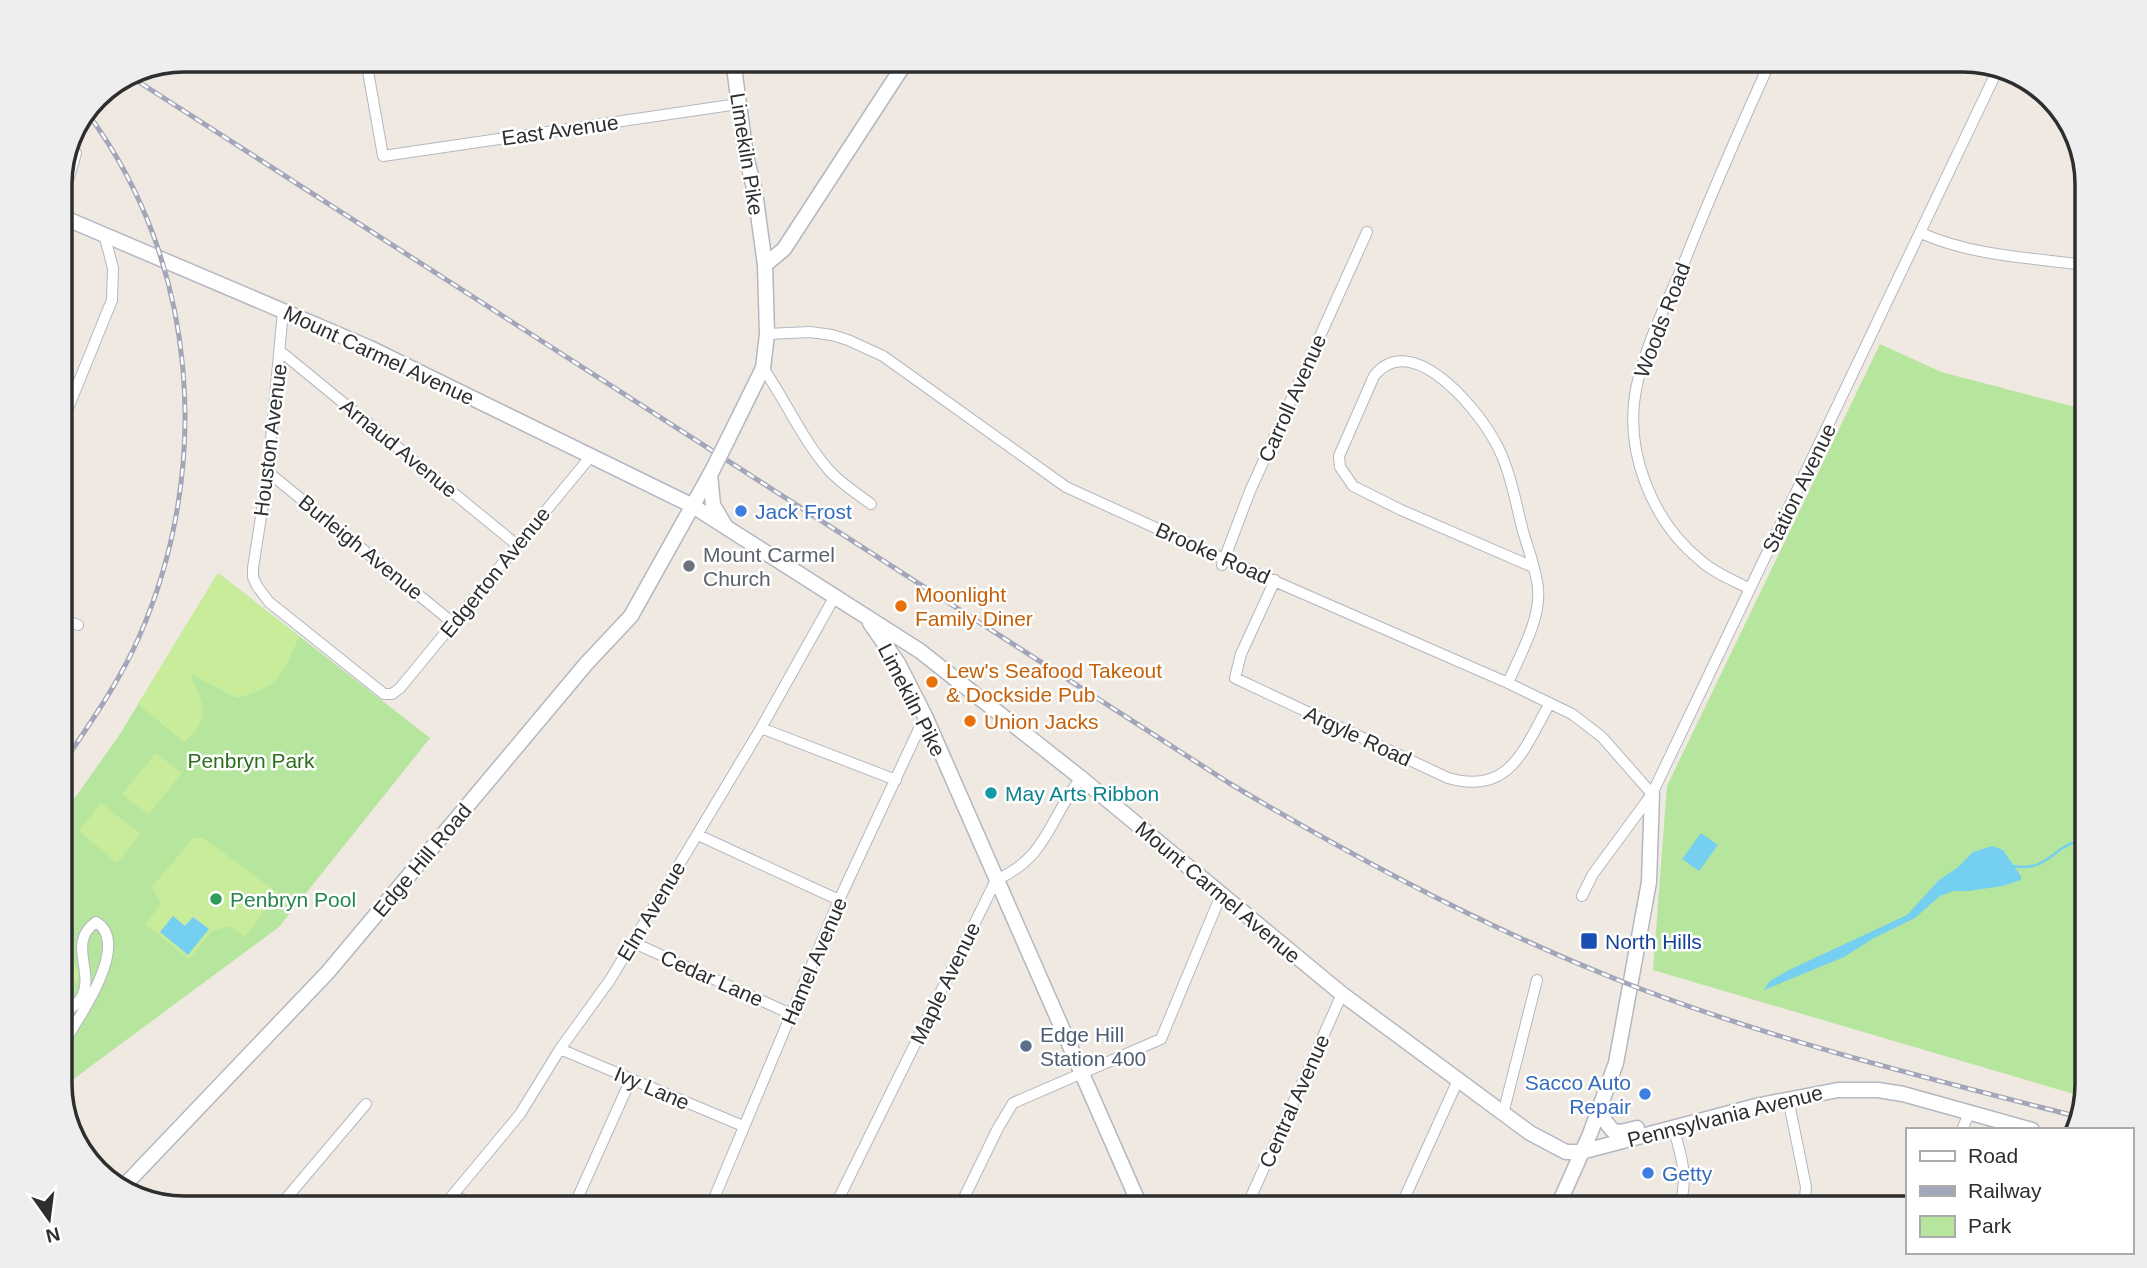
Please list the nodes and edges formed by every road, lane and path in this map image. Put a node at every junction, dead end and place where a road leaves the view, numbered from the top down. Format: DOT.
graph roads {
  1 [pos="368,72"];
  2 [pos="734,72"];
  3 [pos="899,72"];
  4 [pos="1766,72"];
  5 [pos="1994,77"];
  6 [pos="738,104"];
  7 [pos="72,221"];
  8 [pos="1367,232"];
  9 [pos="1921,233"];
  10 [pos="104,234"];
  11 [pos="2075,262"];
  12 [pos="765,265"];
  13 [pos="283,311"];
  14 [pos="768,334"];
  15 [pos="280,351"];
  16 [pos="763,368"];
  17 [pos="72,398"];
  18 [pos="591,456"];
  19 [pos="268,472"];
  20 [pos="711,472"];
  21 [pos="871,504"];
  22 [pos="693,506"];
  23 [pos="726,528"];
  24 [pos="517,545"];
  25 [pos="1223,562"];
  26 [pos="1533,567"];
  27 [pos="1275,580"];
  28 [pos="1750,589"];
  29 [pos="835,596"];
  30 [pos="864,614"];
  31 [pos="72,623"];
  32 [pos="453,623"];
  33 [pos="78,625"];
  34 [pos="1508,683"];
  35 [pos="400,688"];
  36 [pos="1550,703"];
  37 [pos="925,716"];
  38 [pos="761,728"];
  39 [pos="1082,778"];
  40 [pos="896,780"];
  41 [pos="1652,794"];
  42 [pos="698,835"];
  43 [pos="996,880"];
  44 [pos="1221,895"];
  45 [pos="1582,896"];
  46 [pos="839,900"];
  47 [pos="632,942"];
  48 [pos="1537,980"];
  49 [pos="1342,994"];
  50 [pos="72,1006"];
  51 [pos="791,1014"];
  52 [pos="72,1029"];
  53 [pos="560,1049"];
  54 [pos="1082,1074"];
  55 [pos="631,1079"];
  56 [pos="1458,1080"];
  57 [pos="1788,1098"];
  58 [pos="366,1104"];
  59 [pos="1600,1109"];
  60 [pos="1969,1113"];
  61 [pos="1503,1114"];
  62 [pos="743,1126"];
  63 [pos="1673,1127"];
  64 [pos="1963,1128"];
  65 [pos="2025,1128"];
  66 [pos="1581,1152"];
  67 [pos="128,1181"];
  68 [pos="453,1195"];
  69 [pos="289,1196"];
  70 [pos="579,1196"];
  71 [pos="715,1196"];
  72 [pos="840,1196"];
  73 [pos="965,1196"];
  74 [pos="1135,1196"];
  75 [pos="1251,1196"];
  76 [pos="1406,1196"];
  77 [pos="1562,1196"];
  78 [pos="1683,1196"];
  79 [pos="1805,1196"];
  1 -- 6 [label="street, East Avenue"];
  2 -- 6 [label="main road, Limekiln Pike"];
  3 -- 12 [label="main road"];
  4 -- 28 [label="street, Woods Road"];
  5 -- 9 [label="street, Station Avenue"];
  6 -- 12 [label="main road, Limekiln Pike"];
  7 -- 10 [label="main road, Mount Carmel Avenue"];
  8 -- 25 [label="street, Carroll Avenue"];
  9 -- 11 [label="street"];
  9 -- 28 [label="street, Station Avenue"];
  10 -- 13 [label="main road, Mount Carmel Avenue"];
  10 -- 17 [label="street"];
  12 -- 14 [label="main road, Limekiln Pike"];
  13 -- 15 [label="street, Houston Avenue"];
  13 -- 18 [label="main road, Mount Carmel Avenue"];
  14 -- 16 [label="main road, Limekiln Pike"];
  14 -- 25 [label="street, Brooke Road"];
  15 -- 19 [label="street, Houston Avenue"];
  15 -- 24 [label="street, Arnaud Avenue"];
  16 -- 20 [label="main road, Limekiln Pike, bridge"];
  16 -- 21 [label="street"];
  18 -- 22 [label="main road, Mount Carmel Avenue"];
  18 -- 24 [label="street, Edgerton Avenue"];
  19 -- 32 [label="street, Burleigh Avenue"];
  19 -- 35 [label="street, Houston Avenue"];
  20 -- 22 [label="main road, Limekiln Pike"];
  20 -- 23 [label="main road"];
  22 -- 23 [label="main road, Limekiln Pike"];
  22 -- 67 [label="main road, Edge Hill Road"];
  23 -- 29 [label="main road, Limekiln Pike"];
  24 -- 32 [label="street, Edgerton Avenue"];
  25 -- 27 [label="street, Brooke Road"];
  26 -- 26 [label="street"];
  26 -- 34 [label="street"];
  27 -- 34 [label="street, Brooke Road"];
  27 -- 36 [label="street, Argyle Road"];
  28 -- 41 [label="street, Station Avenue"];
  29 -- 30 [label="main road, Limekiln Pike"];
  29 -- 38 [label="street, Elm Avenue"];
  30 -- 37 [label="main road, Limekiln Pike"];
  30 -- 39 [label="main road, Mount Carmel Avenue"];
  31 -- 33 [label="street"];
  32 -- 35 [label="street, Edgerton Avenue"];
  34 -- 36 [label="street, Brooke Road"];
  36 -- 41 [label="street, Brooke Road"];
  37 -- 40 [label="street, Hamel Avenue"];
  37 -- 43 [label="main road, Limekiln Pike"];
  38 -- 40 [label="street"];
  38 -- 42 [label="street, Elm Avenue"];
  39 -- 43 [label="street"];
  39 -- 44 [label="main road, Mount Carmel Avenue"];
  40 -- 46 [label="street, Hamel Avenue"];
  41 -- 45 [label="street, Station Avenue"];
  41 -- 59 [label="main road"];
  42 -- 46 [label="street"];
  42 -- 47 [label="street, Elm Avenue"];
  43 -- 54 [label="main road, Limekiln Pike"];
  43 -- 72 [label="street, Maple Avenue"];
  44 -- 49 [label="main road, Mount Carmel Avenue"];
  44 -- 54 [label="street"];
  46 -- 51 [label="street, Hamel Avenue"];
  47 -- 51 [label="street, Cedar Lane"];
  47 -- 53 [label="street, Elm Avenue"];
  48 -- 61 [label="street"];
  49 -- 56 [label="main road, Mount Carmel Avenue"];
  49 -- 75 [label="street, Central Avenue"];
  50 -- 52 [label="street"];
  51 -- 62 [label="street, Hamel Avenue"];
  53 -- 55 [label="street, Ivy Lane"];
  53 -- 68 [label="street, Elm Avenue"];
  54 -- 73 [label="street"];
  54 -- 74 [label="main road, Limekiln Pike"];
  55 -- 62 [label="street, Ivy Lane"];
  55 -- 70 [label="street"];
  56 -- 61 [label="main road, Mount Carmel Avenue"];
  56 -- 76 [label="street"];
  57 -- 60 [label="main road, Pennsylvania Avenue"];
  57 -- 63 [label="main road, Pennsylvania Avenue"];
  57 -- 79 [label="street"];
  58 -- 69 [label="street"];
  59 -- 63 [label="main road"];
  59 -- 66 [label="main road"];
  60 -- 64 [label="street"];
  60 -- 65 [label="main road, Pennsylvania Avenue"];
  61 -- 66 [label="main road, Mount Carmel Avenue"];
  62 -- 71 [label="street, Hamel Avenue"];
  63 -- 66 [label="main road, Pennsylvania Avenue"];
  63 -- 78 [label="street"];
  66 -- 77 [label="main road"];
}
